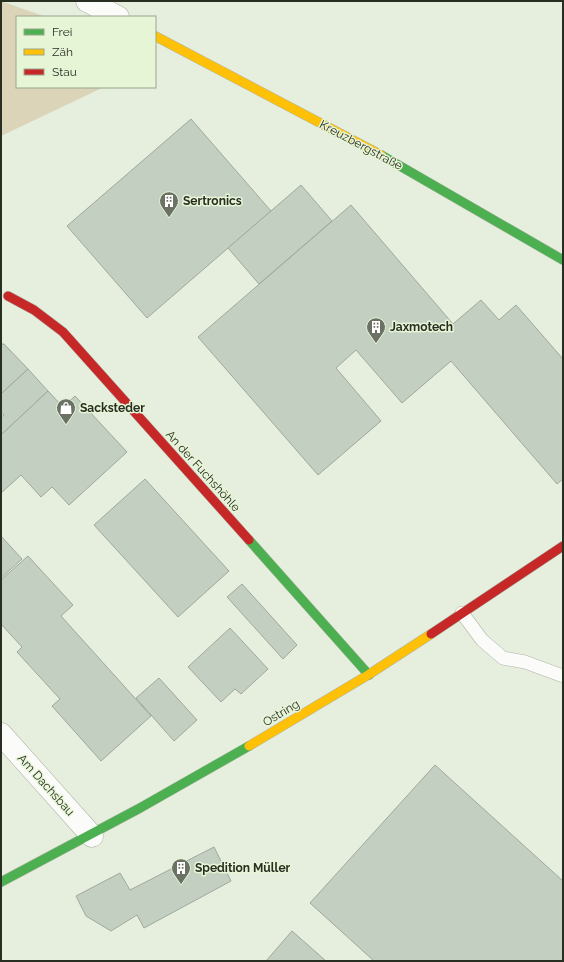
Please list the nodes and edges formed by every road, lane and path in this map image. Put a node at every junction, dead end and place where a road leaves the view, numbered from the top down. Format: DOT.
graph roads {
  1 [pos="87,1"];
  2 [pos="116,16"];
  3 [pos="156,37"];
  4 [pos="563,260"];
  5 [pos="8,296"];
  6 [pos="563,546"];
  7 [pos="462,614"];
  8 [pos="369,675"];
  9 [pos="563,676"];
  10 [pos="1,734"];
  11 [pos="92,836"];
  12 [pos="1,882"];
  1 -- 2 [label="street"];
  3 -- 4 [label="street, Kreuzbergstraße"];
  5 -- 8 [label="street, An der Fuchshöhle"];
  6 -- 7 [label="street, Ostring"];
  7 -- 8 [label="street, Ostring"];
  7 -- 9 [label="lane"];
  8 -- 11 [label="street, Ostring"];
  10 -- 11 [label="street, Am Dachsbau"];
  11 -- 12 [label="street, Ostring"];
}
